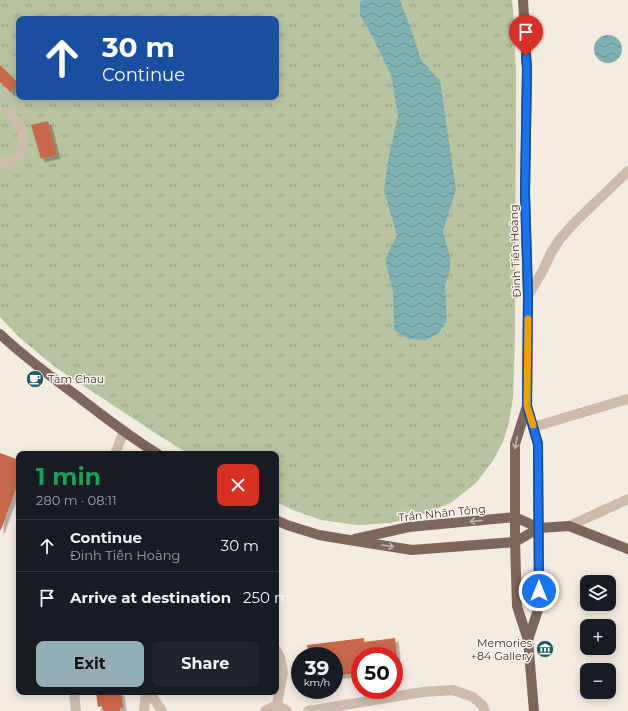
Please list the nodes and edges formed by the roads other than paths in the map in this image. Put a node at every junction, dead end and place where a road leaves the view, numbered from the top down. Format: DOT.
graph roads {
  1 [pos="523,0"];
  2 [pos="10,112"];
  3 [pos="0,163"];
  4 [pos="628,171"];
  5 [pos="528,296"];
  6 [pos="0,334"];
  7 [pos="628,398"];
  8 [pos="527,406"];
  9 [pos="533,427"];
  10 [pos="124,431"];
  11 [pos="116,451"];
  12 [pos="154,451"];
  13 [pos="628,499"];
  14 [pos="515,517"];
  15 [pos="279,521"];
  16 [pos="569,526"];
  17 [pos="539,528"];
  18 [pos="349,540"];
  19 [pos="515,542"];
  20 [pos="628,549"];
  21 [pos="528,640"];
  22 [pos="279,655"];
  23 [pos="279,694"];
  24 [pos="74,695"];
  25 [pos="147,695"];
  26 [pos="149,695"];
  27 [pos="279,695"];
  28 [pos="277,705"];
  29 [pos="76,711"];
  30 [pos="144,711"];
  31 [pos="162,711"];
  32 [pos="265,711"];
  33 [pos="287,711"];
  34 [pos="308,711"];
  35 [pos="485,711"];
  36 [pos="534,711"];
  1 -- 5 [label="main road, Đinh Tiên Hoàng"];
  2 -- 3 [label="street"];
  4 -- 5 [label="street"];
  5 -- 8 [label="main road, Đinh Tiên Hoàng"];
  6 -- 10 [label="main road"];
  7 -- 9 [label="street"];
  8 -- 9 [label="main road, Đinh Tiên Hoàng"];
  8 -- 14 [label="main road, Đinh Tiên Hoàng, one-way"];
  9 -- 17 [label="main road, Đinh Tiên Hoàng"];
  10 -- 11 [label="street"];
  10 -- 12 [label="main road"];
  13 -- 16 [label="street"];
  14 -- 17 [label="main road"];
  14 -- 18 [label="main road, Trần Nhân Tông, one-way"];
  14 -- 19 [label="main road, Đinh Tiên Hoàng"];
  15 -- 18 [label="main road, Trần Nhân Tông"];
  16 -- 17 [label="main road"];
  16 -- 20 [label="main road"];
  17 -- 19 [label="main road"];
  17 -- 21 [label="main road, Đinh Tiên Hoàng"];
  18 -- 19 [label="main road, Trần Nhân Tông, one-way"];
  19 -- 21 [label="main road, Đinh Tiên Hoàng"];
  21 -- 36 [label="main road"];
  22 -- 23 [label="street"];
  24 -- 29 [label="street"];
  25 -- 30 [label="street"];
  26 -- 31 [label="street"];
  27 -- 28 [label="street"];
  28 -- 32 [label="street"];
  28 -- 33 [label="street"];
  34 -- 35 [label="street"];
}
